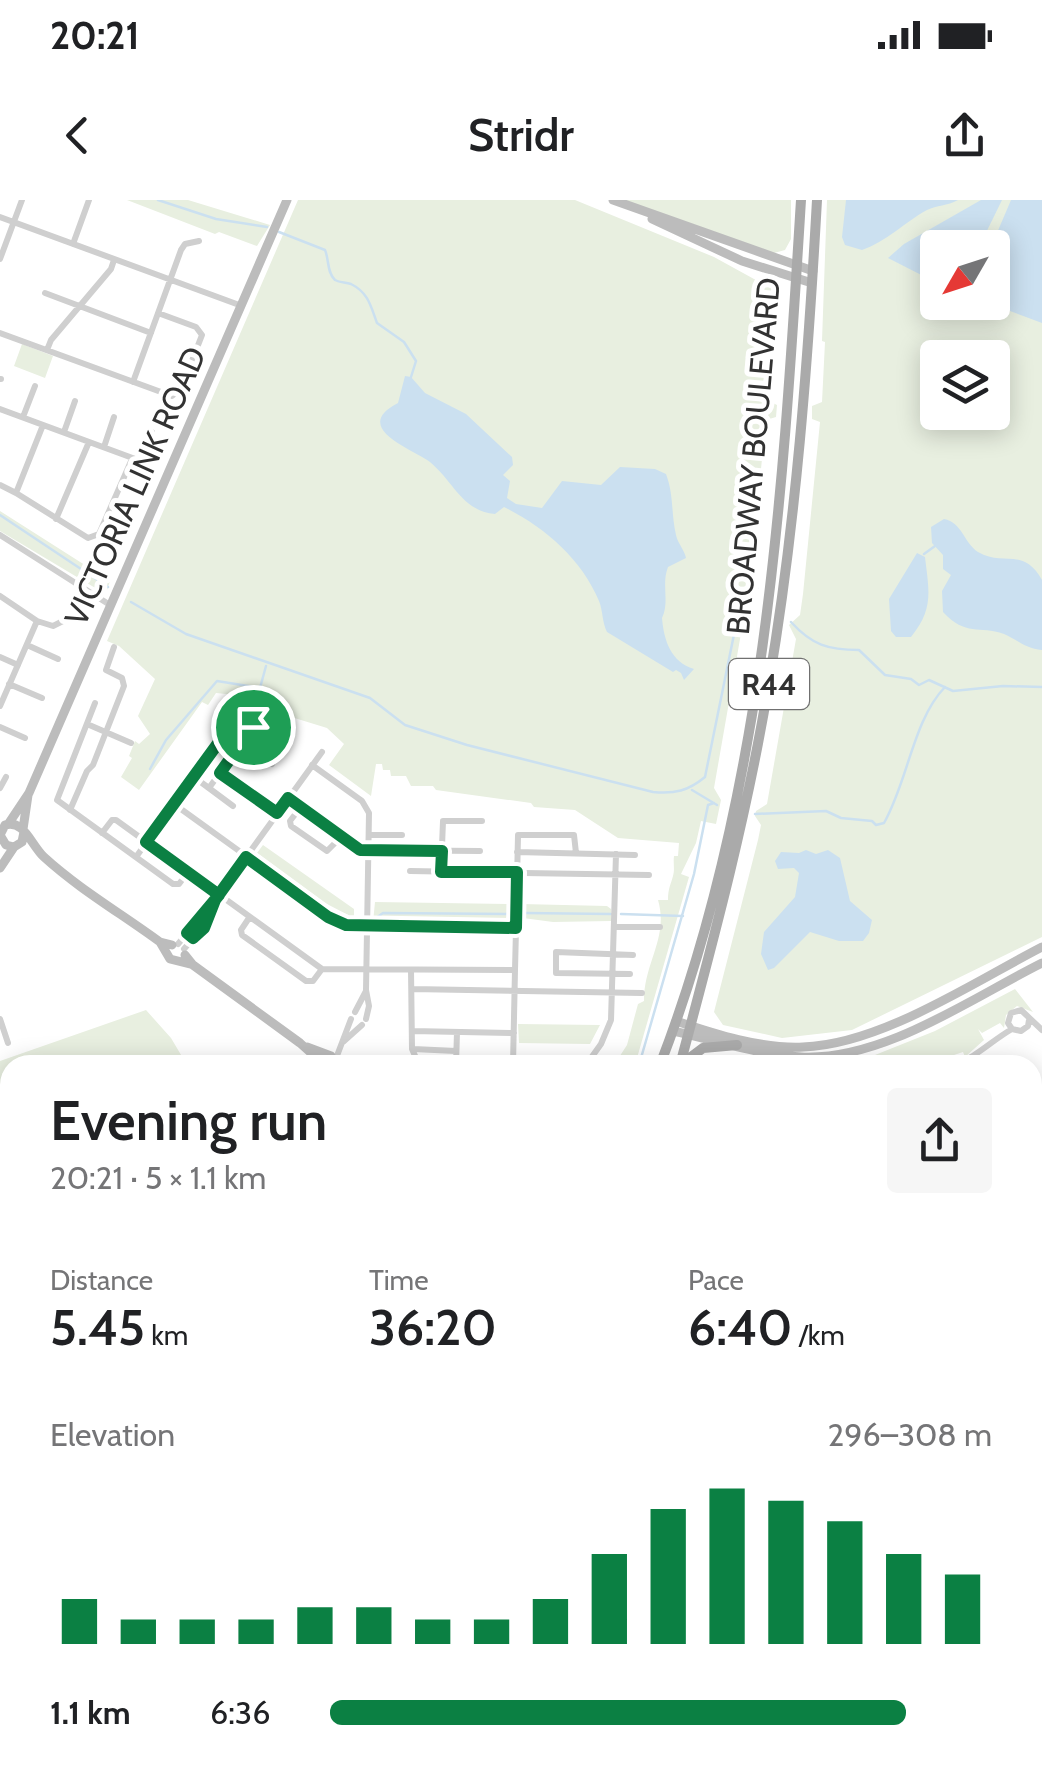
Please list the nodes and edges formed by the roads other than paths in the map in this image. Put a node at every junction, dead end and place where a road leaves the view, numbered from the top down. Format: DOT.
graph roads {
  1 [pos="22,200"];
  2 [pos="89,200"];
  3 [pos="287,200"];
  4 [pos="612,200"];
  5 [pos="801,200"];
  6 [pos="817,200"];
  7 [pos="0,217"];
  8 [pos="14,222"];
  9 [pos="199,241"];
  10 [pos="73,244"];
  11 [pos="114,259"];
  12 [pos="0,260"];
  13 [pos="795,272"];
  14 [pos="812,277"];
  15 [pos="170,280"];
  16 [pos="44,293"];
  17 [pos="80,306"];
  18 [pos="242,306"];
  19 [pos="158,314"];
  20 [pos="0,333"];
  21 [pos="151,333"];
  22 [pos="47,350"];
  23 [pos="133,382"];
  24 [pos="34,386"];
  25 [pos="75,401"];
  26 [pos="0,408"];
  27 [pos="23,417"];
  28 [pos="114,417"];
  29 [pos="43,424"];
  30 [pos="64,432"];
  31 [pos="152,432"];
  32 [pos="90,442"];
  33 [pos="104,447"];
  34 [pos="136,459"];
  35 [pos="0,485"];
  36 [pos="16,493"];
  37 [pos="56,519"];
  38 [pos="0,536"];
  39 [pos="0,596"];
  40 [pos="110,605"];
  41 [pos="36,621"];
  42 [pos="63,621"];
  43 [pos="27,645"];
  44 [pos="114,647"];
  45 [pos="0,657"];
  46 [pos="58,659"];
  47 [pos="18,665"];
  48 [pos="9,684"];
  49 [pos="42,698"];
  50 [pos="1,702"];
  51 [pos="96,703"];
  52 [pos="87,724"];
  53 [pos="0,726"];
  54 [pos="253,727"];
  55 [pos="108,733"];
  56 [pos="25,738"];
  57 [pos="242,742"];
  58 [pos="131,743"];
  59 [pos="283,749"];
  60 [pos="322,752"];
  61 [pos="272,764"];
  62 [pos="312,765"];
  63 [pos="220,773"];
  64 [pos="6,777"];
  65 [pos="194,777"];
  66 [pos="0,788"];
  67 [pos="210,788"];
  68 [pos="29,793"];
  69 [pos="288,798"];
  70 [pos="174,804"];
  71 [pos="233,806"];
  72 [pos="300,808"];
  73 [pos="70,810"];
  74 [pos="277,813"];
  75 [pos="482,821"];
  76 [pos="5,822"];
  77 [pos="24,831"];
  78 [pos="102,833"];
  79 [pos="370,835"];
  80 [pos="402,835"];
  81 [pos="340,838"];
  82 [pos="0,840"];
  83 [pos="146,842"];
  84 [pos="16,846"];
  85 [pos="370,850"];
  86 [pos="442,851"];
  87 [pos="480,851"];
  88 [pos="517,852"];
  89 [pos="576,853"];
  90 [pos="616,854"];
  91 [pos="636,855"];
  92 [pos="246,857"];
  93 [pos="136,858"];
  94 [pos="49,862"];
  95 [pos="0,868"];
  96 [pos="410,871"];
  97 [pos="188,872"];
  98 [pos="441,872"];
  99 [pos="517,872"];
  100 [pos="616,874"];
  101 [pos="649,875"];
  102 [pos="219,895"];
  103 [pos="250,918"];
  104 [pos="368,926"];
  105 [pos="615,927"];
  106 [pos="516,928"];
  107 [pos="660,928"];
  108 [pos="1042,947"];
  109 [pos="175,950"];
  110 [pos="615,954"];
  111 [pos="633,955"];
  112 [pos="1042,963"];
  113 [pos="322,969"];
  114 [pos="367,970"];
  115 [pos="411,970"];
  116 [pos="515,970"];
  117 [pos="556,973"];
  118 [pos="614,974"];
  119 [pos="630,974"];
  120 [pos="412,989"];
  121 [pos="366,990"];
  122 [pos="514,991"];
  123 [pos="556,992"];
  124 [pos="614,992"];
  125 [pos="642,993"];
  126 [pos="0,1018"];
  127 [pos="1029,1020"];
  128 [pos="674,1026"];
  129 [pos="1012,1029"];
  130 [pos="690,1030"];
  131 [pos="1042,1030"];
  132 [pos="412,1031"];
  133 [pos="457,1032"];
  134 [pos="514,1032"];
  135 [pos="8,1043"];
  136 [pos="341,1045"];
  137 [pos="736,1046"];
  138 [pos="412,1050"];
  139 [pos="456,1051"];
  140 [pos="319,1055"];
  141 [pos="334,1055"];
  142 [pos="414,1055"];
  143 [pos="456,1055"];
  144 [pos="513,1055"];
  145 [pos="592,1055"];
  146 [pos="664,1055"];
  147 [pos="684,1055"];
  148 [pos="694,1055"];
  149 [pos="787,1055"];
  150 [pos="826,1055"];
  151 [pos="976,1055"];
  1 -- 8 [label="street"];
  2 -- 10 [label="street"];
  3 -- 18 [label="street, VICTORIA LINK ROAD"];
  4 -- 13 [label="street"];
  5 -- 13 [label="main road, BROADWAY BOULEVARD / R44"];
  6 -- 14 [label="main road, BROADWAY BOULEVARD / R44"];
  7 -- 8 [label="street"];
  8 -- 10 [label="street"];
  8 -- 12 [label="street"];
  9 -- 15 [label="street"];
  10 -- 11 [label="street"];
  11 -- 15 [label="street"];
  11 -- 17 [label="street"];
  13 -- 14 [label="street"];
  13 -- 128 [label="main road, BROADWAY BOULEVARD / R44"];
  14 -- 130 [label="main road, BROADWAY BOULEVARD / R44"];
  15 -- 18 [label="street"];
  15 -- 19 [label="street"];
  16 -- 17 [label="street"];
  17 -- 21 [label="street"];
  17 -- 22 [label="street"];
  18 -- 40 [label="street, VICTORIA LINK ROAD"];
  19 -- 21 [label="street"];
  19 -- 23 [label="street"];
  20 -- 22 [label="street"];
  21 -- 23 [label="street"];
  22 -- 23 [label="street"];
  24 -- 27 [label="street"];
  25 -- 30 [label="street"];
  26 -- 27 [label="street"];
  27 -- 29 [label="street"];
  28 -- 33 [label="street"];
  29 -- 30 [label="street"];
  29 -- 36 [label="street"];
  30 -- 32 [label="street"];
  31 -- 34 [label="street"];
  32 -- 33 [label="street"];
  32 -- 37 [label="street"];
  33 -- 34 [label="street"];
  34 -- 37 [label="street"];
  35 -- 36 [label="street"];
  36 -- 37 [label="street"];
  38 -- 40 [label="street"];
  39 -- 41 [label="street"];
  40 -- 68 [label="street, VICTORIA LINK ROAD"];
  41 -- 42 [label="street"];
  41 -- 43 [label="street"];
  43 -- 46 [label="street"];
  43 -- 47 [label="street"];
  44 -- 55 [label="street"];
  45 -- 47 [label="street"];
  47 -- 48 [label="street"];
  48 -- 49 [label="street"];
  48 -- 50 [label="street"];
  51 -- 52 [label="street"];
  52 -- 55 [label="street"];
  52 -- 73 [label="street"];
  53 -- 56 [label="street"];
  54 -- 57 [label="street"];
  54 -- 59 [label="street"];
  54 -- 65 [label="street"];
  55 -- 58 [label="street"];
  55 -- 73 [label="street"];
  57 -- 61 [label="street"];
  57 -- 63 [label="street"];
  60 -- 62 [label="street"];
  62 -- 69 [label="street"];
  62 -- 79 [label="street"];
  63 -- 67 [label="street"];
  63 -- 74 [label="street"];
  64 -- 66 [label="street"];
  65 -- 67 [label="street"];
  65 -- 70 [label="street"];
  67 -- 71 [label="street"];
  68 -- 76 [label="street, VICTORIA LINK ROAD"];
  68 -- 77 [label="street, VICTORIA LINK ROAD"];
  69 -- 72 [label="street"];
  69 -- 74 [label="street"];
  70 -- 83 [label="street"];
  70 -- 92 [label="street"];
  72 -- 81 [label="street"];
  72 -- 81 [label="street"];
  73 -- 78 [label="street"];
  74 -- 92 [label="street"];
  75 -- 86 [label="street"];
  76 -- 77 [label="street"];
  76 -- 82 [label="street"];
  77 -- 84 [label="street"];
  77 -- 94 [label="street"];
  78 -- 83 [label="street"];
  78 -- 93 [label="street"];
  79 -- 80 [label="street"];
  79 -- 85 [label="street"];
  81 -- 85 [label="street"];
  82 -- 84 [label="street"];
  83 -- 93 [label="street"];
  83 -- 97 [label="street"];
  84 -- 94 [label="street"];
  84 -- 95 [label="street"];
  85 -- 86 [label="street"];
  85 -- 104 [label="street"];
  86 -- 87 [label="street"];
  86 -- 98 [label="street"];
  88 -- 89 [label="street"];
  88 -- 89 [label="street"];
  88 -- 99 [label="street"];
  89 -- 90 [label="street"];
  90 -- 91 [label="street"];
  90 -- 100 [label="street"];
  92 -- 102 [label="street"];
  92 -- 104 [label="street"];
  93 -- 97 [label="street"];
  94 -- 109 [label="street"];
  96 -- 98 [label="street"];
  97 -- 102 [label="street"];
  98 -- 99 [label="street"];
  99 -- 100 [label="street"];
  99 -- 106 [label="street"];
  100 -- 101 [label="street"];
  100 -- 105 [label="street"];
  102 -- 103 [label="street"];
  102 -- 109 [label="street"];
  103 -- 113 [label="street"];
  103 -- 113 [label="street"];
  104 -- 106 [label="street"];
  104 -- 114 [label="street"];
  105 -- 107 [label="street"];
  105 -- 110 [label="street"];
  106 -- 116 [label="street"];
  108 -- 130 [label="street"];
  109 -- 140 [label="street"];
  110 -- 111 [label="street"];
  110 -- 117 [label="street"];
  110 -- 118 [label="street"];
  112 -- 150 [label="street"];
  113 -- 114 [label="street"];
  114 -- 115 [label="street"];
  114 -- 121 [label="street"];
  115 -- 116 [label="street"];
  115 -- 120 [label="street"];
  116 -- 122 [label="street"];
  117 -- 118 [label="street"];
  117 -- 123 [label="street"];
  118 -- 119 [label="street"];
  118 -- 124 [label="street"];
  120 -- 122 [label="street"];
  120 -- 132 [label="street"];
  121 -- 136 [label="street"];
  121 -- 136 [label="street"];
  122 -- 123 [label="street"];
  122 -- 134 [label="street"];
  123 -- 124 [label="street"];
  124 -- 125 [label="street"];
  124 -- 145 [label="street"];
  126 -- 135 [label="street"];
  127 -- 129 [label="street"];
  127 -- 129 [label="street"];
  127 -- 131 [label="street"];
  128 -- 130 [label="street"];
  128 -- 146 [label="main road, BROADWAY BOULEVARD / R44"];
  129 -- 151 [label="street"];
  130 -- 137 [label="street"];
  130 -- 147 [label="main road, BROADWAY BOULEVARD / R44"];
  132 -- 133 [label="street"];
  132 -- 138 [label="street"];
  133 -- 134 [label="street"];
  133 -- 139 [label="street"];
  134 -- 144 [label="street"];
  136 -- 141 [label="street"];
  137 -- 148 [label="main road"];
  137 -- 149 [label="street"];
  138 -- 139 [label="street"];
  138 -- 142 [label="street"];
  139 -- 143 [label="street"];
}
